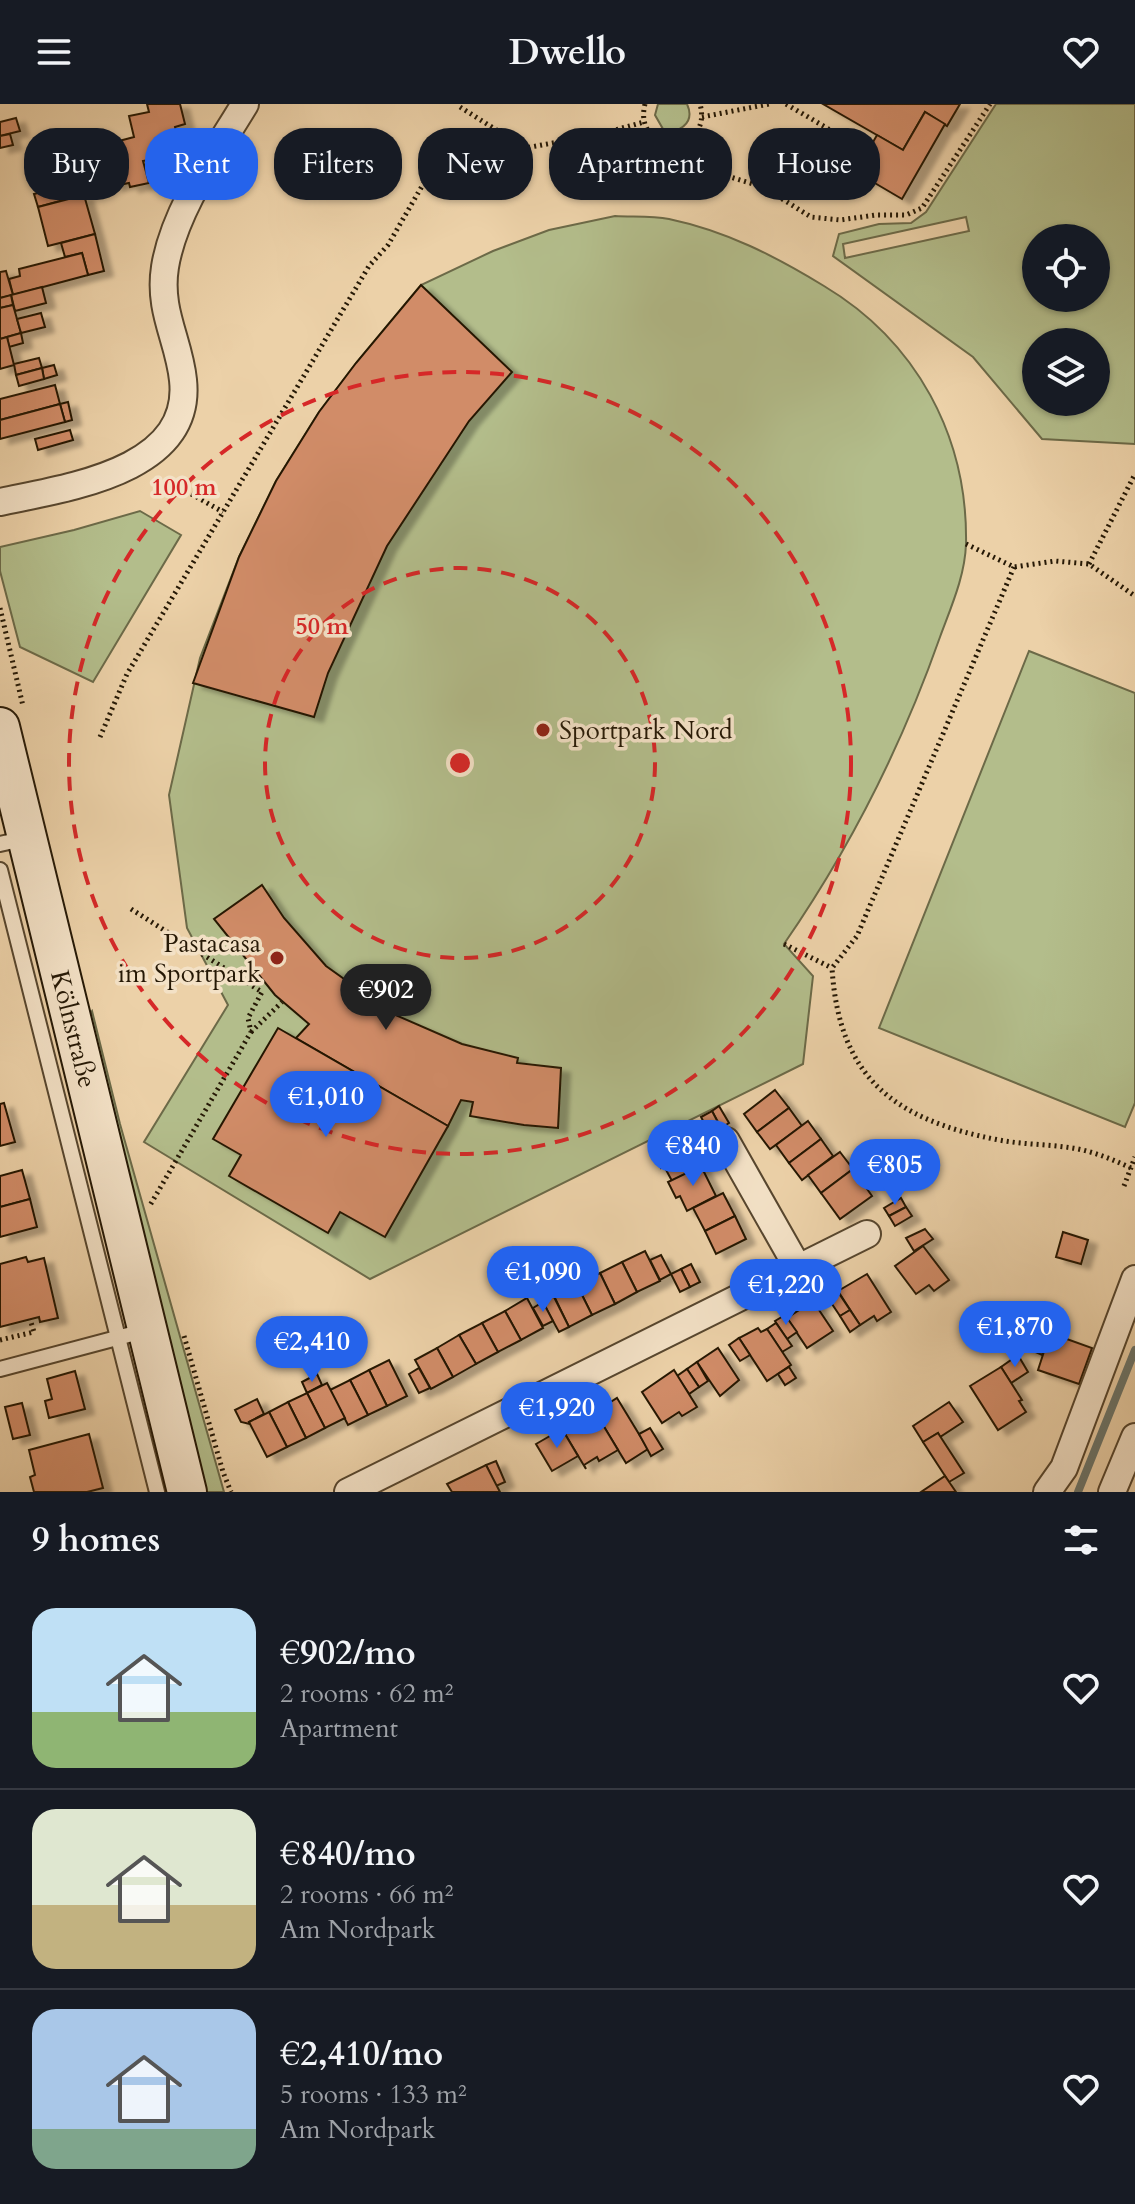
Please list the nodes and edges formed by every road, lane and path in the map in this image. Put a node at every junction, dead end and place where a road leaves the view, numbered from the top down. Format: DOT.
graph roads {
  1 [pos="245,104"];
  2 [pos="645,104"];
  3 [pos="700,104"];
  4 [pos="769,104"];
  5 [pos="786,104"];
  6 [pos="990,104"];
  7 [pos="460,107"];
  8 [pos="702,117"];
  9 [pos="644,122"];
  10 [pos="493,128"];
  11 [pos="622,128"];
  12 [pos="827,128"];
  13 [pos="732,178"];
  14 [pos="418,193"];
  15 [pos="1135,474"];
  16 [pos="186,491"];
  17 [pos="0,502"];
  18 [pos="223,512"];
  19 [pos="966,544"];
  20 [pos="1089,564"];
  21 [pos="1014,567"];
  22 [pos="1135,596"];
  23 [pos="0,608"];
  24 [pos="10,653"];
  25 [pos="0,727"];
  26 [pos="100,737"];
  27 [pos="13,841"];
  28 [pos="0,870"];
  29 [pos="131,909"];
  30 [pos="784,944"];
  31 [pos="832,968"];
  32 [pos="44,978"];
  33 [pos="282,1002"];
  34 [pos="251,1032"];
  35 [pos="726,1141"];
  36 [pos="1135,1157"];
  37 [pos="1131,1168"];
  38 [pos="1124,1186"];
  39 [pos="148,1208"];
  40 [pos="867,1234"];
  41 [pos="798,1268"];
  42 [pos="1135,1279"];
  43 [pos="30,1319"];
  44 [pos="130,1325"];
  45 [pos="0,1340"];
  46 [pos="0,1369"];
  47 [pos="1135,1437"];
  48 [pos="166,1489"];
  49 [pos="348,1492"];
  50 [pos="1047,1492"];
  51 [pos="1112,1492"];
  1 -- 17 [label="street"];
  2 -- 9 [label="path"];
  3 -- 8 [label="path"];
  4 -- 8 [label="path"];
  5 -- 12 [label="path"];
  6 -- 13 [label="path"];
  7 -- 10 [label="path"];
  8 -- 9 [label="path"];
  9 -- 11 [label="path"];
  14 -- 18 [label="path"];
  15 -- 20 [label="path"];
  16 -- 18 [label="path"];
  18 -- 26 [label="path"];
  19 -- 21 [label="path"];
  20 -- 21 [label="path"];
  20 -- 22 [label="path"];
  21 -- 31 [label="path"];
  23 -- 24 [label="path"];
  25 -- 27 [label="main road, Kölnstraße"];
  27 -- 32 [label="main road, Kölnstraße"];
  28 -- 32 [label="lane, Kölnstraße"];
  29 -- 34 [label="path"];
  30 -- 31 [label="path"];
  31 -- 37 [label="path"];
  32 -- 44 [label="main road, Kölnstraße"];
  33 -- 34 [label="path"];
  34 -- 39 [label="path"];
  35 -- 41 [label="street"];
  36 -- 37 [label="path"];
  37 -- 38 [label="path"];
  40 -- 41 [label="street"];
  41 -- 49 [label="street"];
  42 -- 50 [label="street"];
  43 -- 45 [label="path"];
  44 -- 46 [label="lane"];
  44 -- 48 [label="main road, Kölnstraße"];
  47 -- 51 [label="street"];
}
